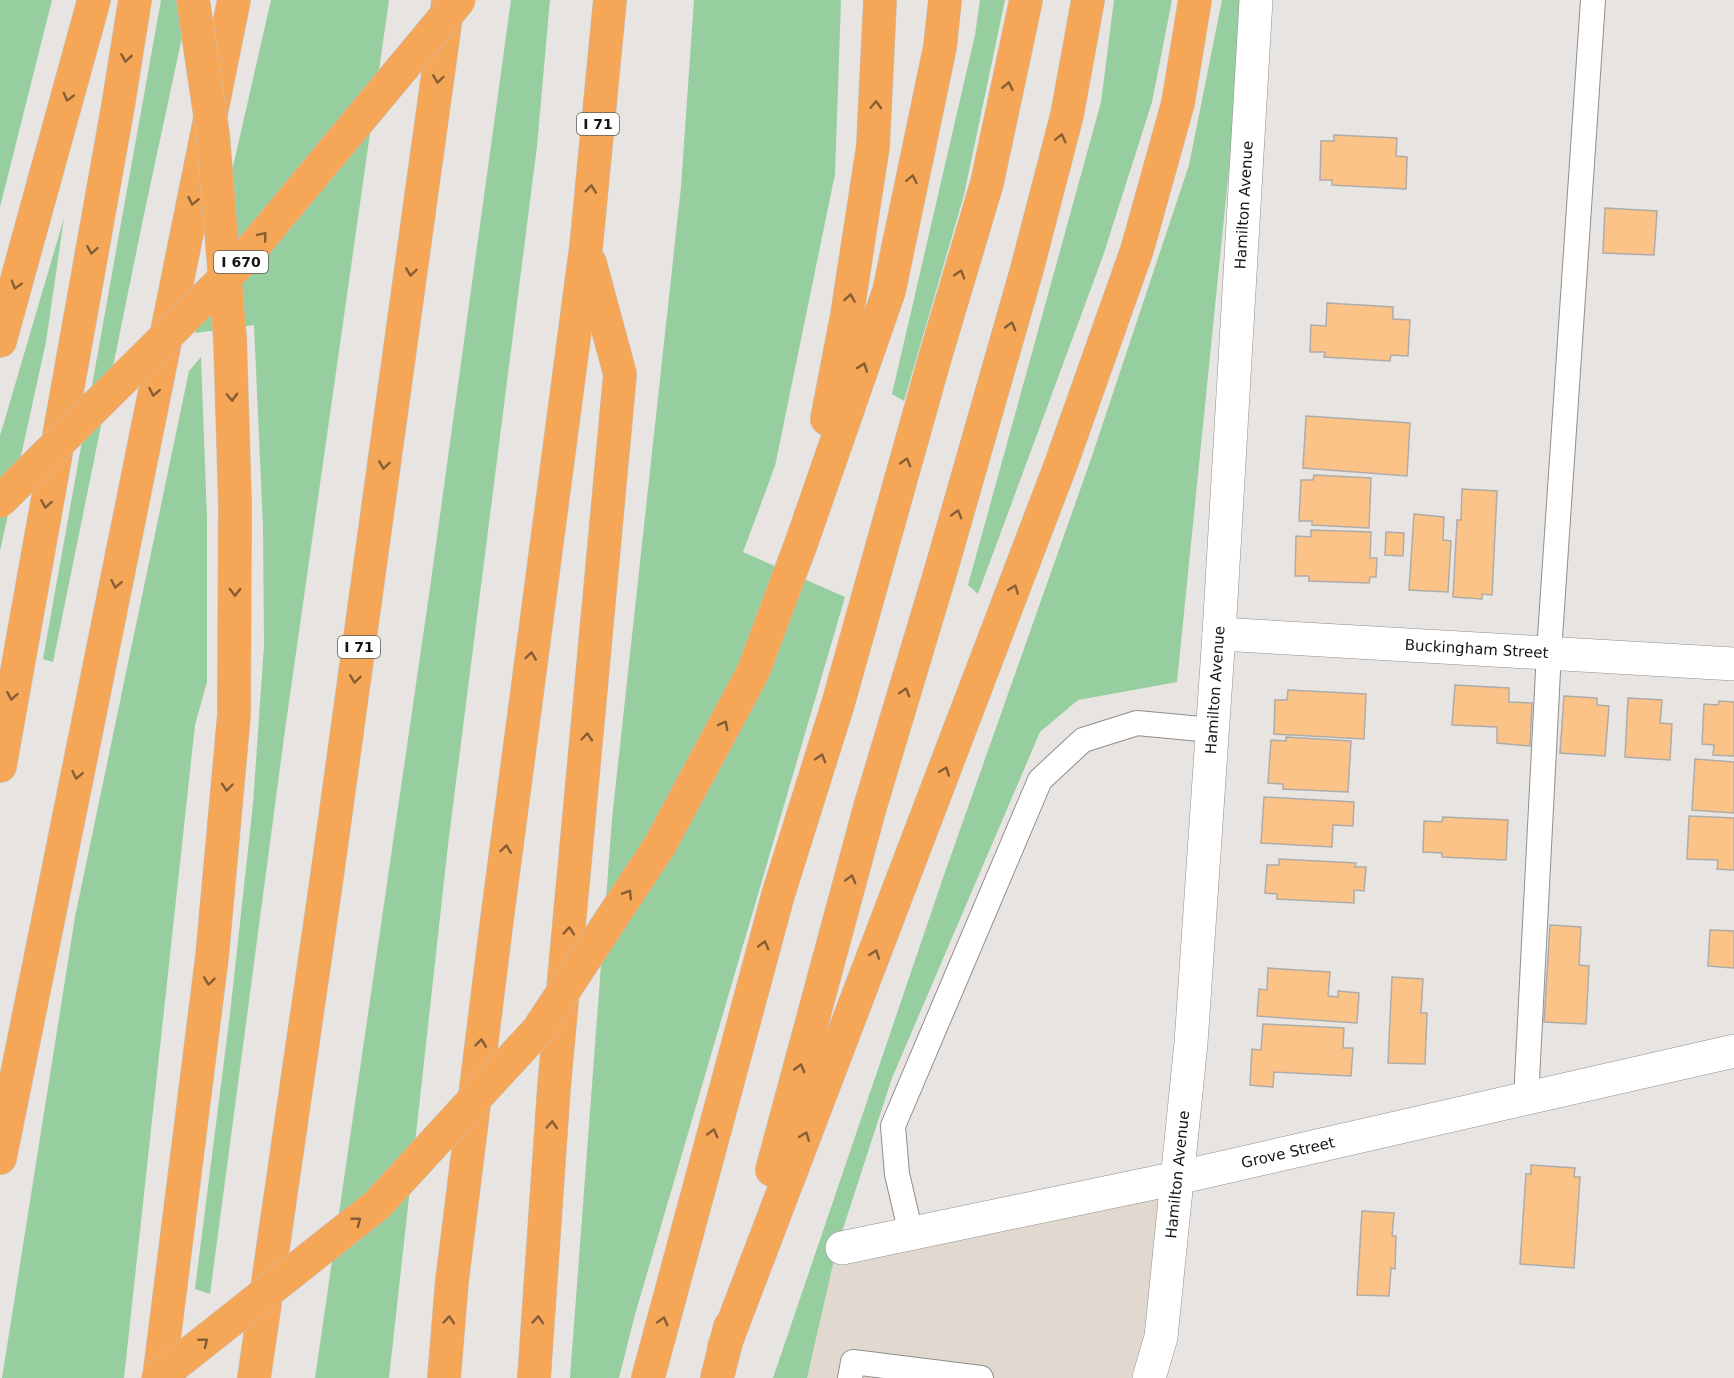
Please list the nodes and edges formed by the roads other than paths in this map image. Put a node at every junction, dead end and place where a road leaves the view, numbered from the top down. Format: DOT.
graph roads {
  1 [pos="94,0"];
  2 [pos="135,0"];
  3 [pos="193,0"];
  4 [pos="234,0"];
  5 [pos="449,0"];
  6 [pos="459,0"];
  7 [pos="610,0"];
  8 [pos="880,0"];
  9 [pos="945,0"];
  10 [pos="1026,0"];
  11 [pos="1088,0"];
  12 [pos="1195,0"];
  13 [pos="1256,0"];
  14 [pos="1593,0"];
  15 [pos="585,247"];
  16 [pos="0,341"];
  17 [pos="0,501"];
  18 [pos="802,541"];
  19 [pos="1219,634"];
  20 [pos="1549,652"];
  21 [pos="1734,664"];
  22 [pos="1212,730"];
  23 [pos="0,766"];
  24 [pos="1734,1051"];
  25 [pos="1526,1099"];
  26 [pos="0,1158"];
  27 [pos="1177,1178"];
  28 [pos="911,1234"];
  29 [pos="842,1248"];
  30 [pos="721,1363"];
  31 [pos="159,1378"];
  32 [pos="254,1378"];
  33 [pos="444,1378"];
  34 [pos="534,1378"];
  35 [pos="648,1378"];
  36 [pos="850,1378"];
  37 [pos="981,1378"];
  38 [pos="1149,1378"];
  1 -- 16 [label="highway, one-way"];
  2 -- 23 [label="highway, one-way"];
  3 -- 31 [label="highway, one-way, bridge"];
  4 -- 26 [label="highway, one-way"];
  5 -- 32 [label="highway, I 71, one-way"];
  17 -- 6 [label="highway, I 670, one-way, bridge"];
  15 -- 7 [label="highway, I 71, one-way"];
  18 -- 8 [label="highway, one-way"];
  18 -- 9 [label="highway, one-way"];
  35 -- 10 [label="highway, one-way"];
  30 -- 11 [label="highway, one-way"];
  30 -- 12 [label="highway, one-way"];
  13 -- 19 [label="street, Hamilton Avenue"];
  14 -- 20 [label="lane"];
  33 -- 15 [label="highway, I 71, one-way"];
  34 -- 15 [label="highway, one-way"];
  31 -- 18 [label="highway, one-way, bridge"];
  19 -- 20 [label="street, Buckingham Street"];
  19 -- 22 [label="street, Hamilton Avenue"];
  20 -- 21 [label="street, Buckingham Street"];
  20 -- 25 [label="lane"];
  22 -- 27 [label="street, Hamilton Avenue"];
  22 -- 28 [label="lane"];
  24 -- 25 [label="street, Grove Street"];
  25 -- 27 [label="street, Grove Street"];
  27 -- 28 [label="street, Grove Street"];
  27 -- 38 [label="street, Hamilton Avenue"];
  28 -- 29 [label="street, Grove Street"];
  36 -- 37 [label="lane"];
}
